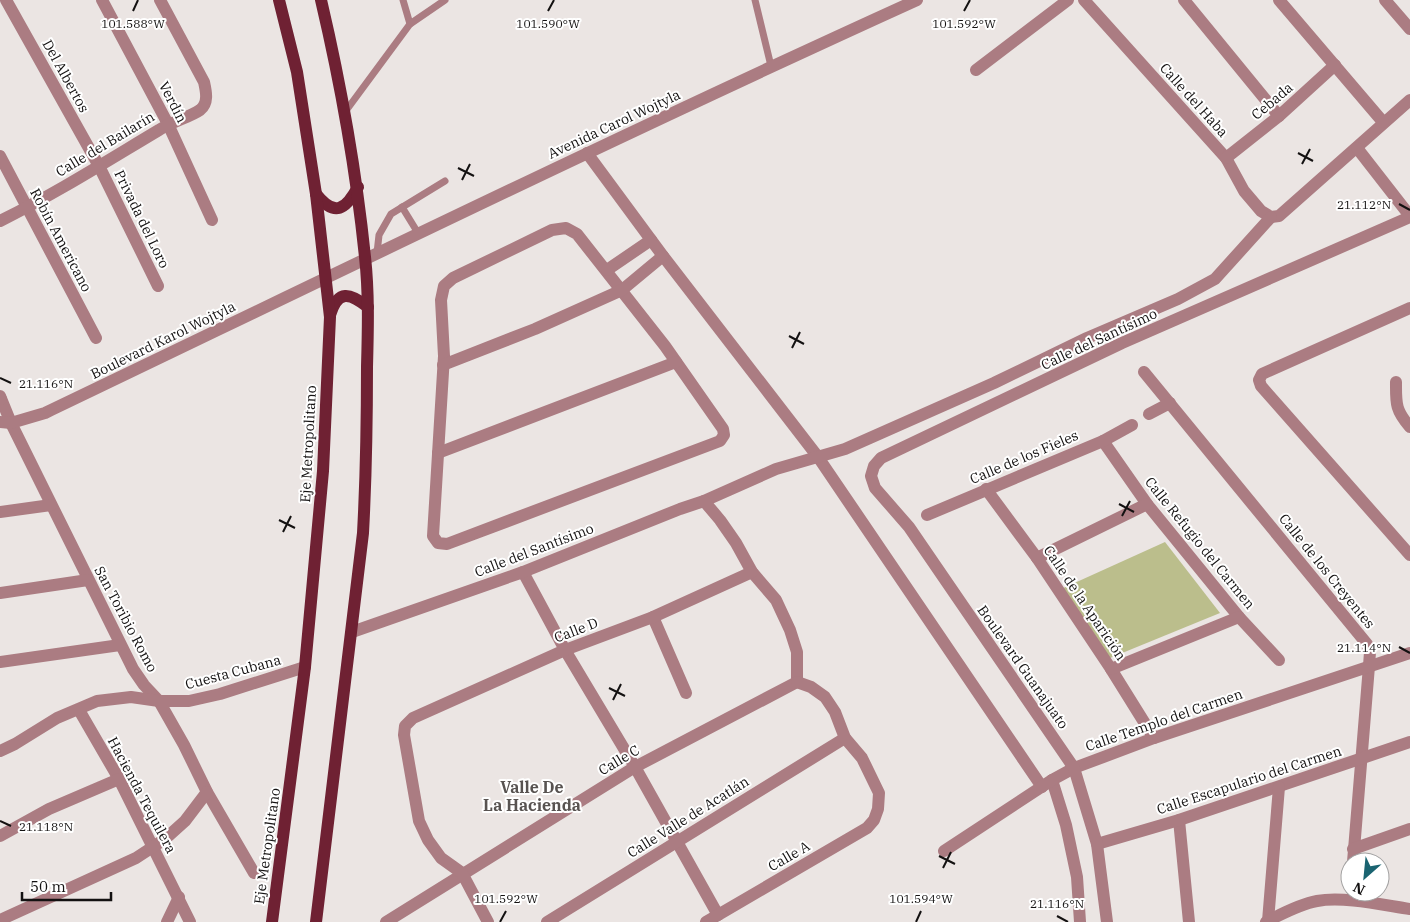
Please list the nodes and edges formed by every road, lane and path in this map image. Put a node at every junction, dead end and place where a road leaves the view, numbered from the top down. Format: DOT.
graph roads {
  1 [pos="6,0"];
  2 [pos="102,0"];
  3 [pos="160,0"];
  4 [pos="279,0"];
  5 [pos="321,0"];
  6 [pos="403,0"];
  7 [pos="445,0"];
  8 [pos="755,0"];
  9 [pos="917,0"];
  10 [pos="1068,0"];
  11 [pos="1084,0"];
  12 [pos="1184,0"];
  13 [pos="1279,0"];
  14 [pos="1385,0"];
  15 [pos="410,24"];
  16 [pos="1410,29"];
  17 [pos="771,66"];
  18 [pos="1335,66"];
  19 [pos="976,70"];
  20 [pos="1410,100"];
  21 [pos="345,112"];
  22 [pos="1279,116"];
  23 [pos="1384,122"];
  24 [pos="168,124"];
  25 [pos="1356,148"];
  26 [pos="587,153"];
  27 [pos="0,156"];
  28 [pos="1226,158"];
  29 [pos="99,166"];
  30 [pos="445,181"];
  31 [pos="358,187"];
  32 [pos="316,194"];
  33 [pos="1405,204"];
  34 [pos="402,206"];
  35 [pos="27,208"];
  36 [pos="1275,216"];
  37 [pos="1410,216"];
  38 [pos="212,220"];
  39 [pos="0,221"];
  40 [pos="418,233"];
  41 [pos="652,240"];
  42 [pos="371,255"];
  43 [pos="663,256"];
  44 [pos="607,270"];
  45 [pos="326,278"];
  46 [pos="158,286"];
  47 [pos="622,290"];
  48 [pos="368,307"];
  49 [pos="1410,308"];
  50 [pos="330,317"];
  51 [pos="96,338"];
  52 [pos="676,362"];
  53 [pos="443,365"];
  54 [pos="1144,372"];
  55 [pos="1396,382"];
  56 [pos="0,398"];
  57 [pos="1170,404"];
  58 [pos="1149,414"];
  59 [pos="6,423"];
  60 [pos="1132,425"];
  61 [pos="1410,427"];
  62 [pos="1103,441"];
  63 [pos="438,453"];
  64 [pos="818,457"];
  65 [pos="986,489"];
  66 [pos="704,501"];
  67 [pos="1147,504"];
  68 [pos="51,505"];
  69 [pos="0,512"];
  70 [pos="927,515"];
  71 [pos="909,527"];
  72 [pos="1410,555"];
  73 [pos="1038,558"];
  74 [pos="523,572"];
  75 [pos="752,572"];
  76 [pos="88,580"];
  77 [pos="0,593"];
  78 [pos="652,617"];
  79 [pos="1239,617"];
  80 [pos="352,632"];
  81 [pos="120,645"];
  82 [pos="565,650"];
  83 [pos="1410,653"];
  84 [pos="1279,660"];
  85 [pos="0,662"];
  86 [pos="1369,666"];
  87 [pos="305,667"];
  88 [pos="1111,669"];
  89 [pos="797,682"];
  90 [pos="686,693"];
  91 [pos="159,701"];
  92 [pos="79,710"];
  93 [pos="845,738"];
  94 [pos="1154,738"];
  95 [pos="1410,742"];
  96 [pos="0,751"];
  97 [pos="1362,759"];
  98 [pos="635,767"];
  99 [pos="1074,768"];
  100 [pos="118,779"];
  101 [pos="1047,783"];
  102 [pos="1279,787"];
  103 [pos="207,792"];
  104 [pos="1179,820"];
  105 [pos="1410,829"];
  106 [pos="0,836"];
  107 [pos="676,843"];
  108 [pos="1097,844"];
  109 [pos="153,848"];
  110 [pos="944,851"];
  111 [pos="1353,852"];
  112 [pos="1361,852"];
  113 [pos="254,873"];
  114 [pos="462,874"];
  115 [pos="179,897"];
  116 [pos="1340,897"];
  117 [pos="1382,902"];
  118 [pos="1410,908"];
  119 [pos="718,915"];
  120 [pos="0,920"];
  121 [pos="167,922"];
  122 [pos="190,922"];
  123 [pos="272,922"];
  124 [pos="316,922"];
  125 [pos="386,922"];
  126 [pos="488,922"];
  127 [pos="547,922"];
  128 [pos="706,922"];
  129 [pos="1080,922"];
  130 [pos="1107,922"];
  131 [pos="1189,922"];
  132 [pos="1267,922"];
  1 -- 29 [label="street, Del Albertos"];
  2 -- 24 [label="street, Verdín"];
  3 -- 24 [label="street, Calle del Bailarín"];
  4 -- 32 [label="main road, Eje Metropolitano"];
  5 -- 21 [label="main road"];
  6 -- 15 [label="lane"];
  7 -- 15 [label="lane"];
  8 -- 17 [label="lane"];
  9 -- 17 [label="street, Avenida Carol Wojtyla"];
  10 -- 19 [label="street"];
  11 -- 28 [label="street, Calle del Haba"];
  12 -- 22 [label="street"];
  13 -- 18 [label="street"];
  14 -- 16 [label="street"];
  15 -- 21 [label="lane"];
  17 -- 26 [label="street, Avenida Carol Wojtyla"];
  18 -- 22 [label="street, Cebada"];
  18 -- 23 [label="street"];
  20 -- 23 [label="street, Calle del Santísimo"];
  21 -- 31 [label="main road"];
  22 -- 28 [label="street, Cebada"];
  23 -- 25 [label="street, Calle del Santísimo"];
  24 -- 29 [label="street, Calle del Bailarín"];
  24 -- 38 [label="street, Verdín"];
  25 -- 33 [label="street"];
  25 -- 36 [label="street, Calle del Santísimo"];
  26 -- 40 [label="street, Avenida Carol Wojtyla"];
  26 -- 41 [label="street"];
  27 -- 35 [label="street, Robín Americano"];
  28 -- 36 [label="street, Calle del Haba"];
  29 -- 35 [label="street, Calle del Bailarín"];
  29 -- 46 [label="street, Privada del Loro"];
  30 -- 34 [label="lane"];
  31 -- 32 [label="main road"];
  31 -- 42 [label="main road"];
  32 -- 45 [label="main road, Eje Metropolitano"];
  33 -- 37 [label="street"];
  34 -- 40 [label="lane"];
  34 -- 42 [label="lane"];
  35 -- 39 [label="street, Calle del Bailarín"];
  35 -- 51 [label="street, Robín Americano"];
  36 -- 64 [label="street, Calle del Santísimo"];
  37 -- 71 [label="street, Calle del Santísimo"];
  40 -- 42 [label="street, Avenida Carol Wojtyla"];
  41 -- 43 [label="street"];
  41 -- 44 [label="street"];
  42 -- 45 [label="street, Avenida Carol Wojtyla"];
  42 -- 48 [label="main road"];
  43 -- 47 [label="street"];
  43 -- 64 [label="street"];
  44 -- 47 [label="street"];
  44 -- 53 [label="street"];
  45 -- 50 [label="main road, Eje Metropolitano"];
  45 -- 59 [label="street, Boulevard Karol Wojtyla"];
  47 -- 52 [label="street"];
  47 -- 53 [label="street"];
  48 -- 50 [label="main road"];
  48 -- 80 [label="main road"];
  49 -- 72 [label="street"];
  50 -- 87 [label="main road, Eje Metropolitano"];
  52 -- 63 [label="street"];
  52 -- 63 [label="street"];
  53 -- 63 [label="street"];
  54 -- 57 [label="street, Calle de los Creyentes"];
  55 -- 61 [label="street"];
  56 -- 59 [label="street, San Toribio Romo"];
  57 -- 58 [label="street"];
  57 -- 86 [label="street, Calle de los Creyentes"];
  59 -- 68 [label="street, San Toribio Romo"];
  60 -- 62 [label="street, Calle de los Fieles"];
  62 -- 65 [label="street, Calle de los Fieles"];
  62 -- 67 [label="street, Calle Refugio del Carmen"];
  64 -- 66 [label="street, Calle del Santísimo"];
  64 -- 101 [label="street"];
  65 -- 70 [label="street, Calle de los Fieles"];
  65 -- 73 [label="street, Calle de la Aparición"];
  66 -- 74 [label="street, Calle del Santísimo"];
  66 -- 75 [label="street"];
  67 -- 73 [label="street"];
  67 -- 79 [label="street, Calle Refugio del Carmen"];
  68 -- 69 [label="street"];
  68 -- 76 [label="street, San Toribio Romo"];
  71 -- 99 [label="street, Boulevard Guanajuato"];
  73 -- 88 [label="street, Calle de la Aparición"];
  74 -- 80 [label="street, Calle del Santísimo"];
  74 -- 82 [label="street"];
  75 -- 78 [label="street, Calle D"];
  75 -- 89 [label="street"];
  76 -- 77 [label="street"];
  76 -- 81 [label="street, San Toribio Romo"];
  78 -- 82 [label="street, Calle D"];
  78 -- 90 [label="street"];
  79 -- 84 [label="street, Calle Refugio del Carmen"];
  79 -- 88 [label="street"];
  80 -- 124 [label="main road"];
  81 -- 85 [label="street"];
  81 -- 91 [label="street, San Toribio Romo"];
  82 -- 98 [label="street"];
  82 -- 114 [label="street, Calle D"];
  83 -- 86 [label="street, Calle Templo del Carmen"];
  86 -- 94 [label="street, Calle Templo del Carmen"];
  86 -- 97 [label="street, Calle de los Creyentes"];
  87 -- 91 [label="street, Cuesta Cubana"];
  87 -- 123 [label="main road, Eje Metropolitano"];
  88 -- 94 [label="street, Calle de la Aparición"];
  89 -- 93 [label="street"];
  89 -- 98 [label="street, Calle C"];
  91 -- 92 [label="street, Cuesta Cubana"];
  91 -- 103 [label="street, San Toribio Romo"];
  92 -- 96 [label="street, Cuesta Cubana"];
  92 -- 100 [label="street, Hacienda Tequilera"];
  93 -- 107 [label="street, Calle Valle de Acatlán"];
  93 -- 119 [label="street, Calle A"];
  94 -- 99 [label="street, Calle Templo del Carmen"];
  95 -- 97 [label="street, Calle Escapulario del Carmen"];
  97 -- 102 [label="street, Calle Escapulario del Carmen"];
  97 -- 111 [label="street, Calle de los Creyentes"];
  98 -- 107 [label="street"];
  98 -- 114 [label="street, Calle C"];
  99 -- 101 [label="street, Calle Templo del Carmen"];
  99 -- 108 [label="street, Boulevard Guanajuato"];
  100 -- 106 [label="street"];
  100 -- 109 [label="street, Hacienda Tequilera"];
  101 -- 110 [label="street, Calle Templo del Carmen"];
  101 -- 129 [label="street"];
  102 -- 104 [label="street, Calle Escapulario del Carmen"];
  102 -- 132 [label="street"];
  103 -- 109 [label="street"];
  103 -- 113 [label="street, San Toribio Romo"];
  104 -- 108 [label="street, Calle Escapulario del Carmen"];
  104 -- 131 [label="street"];
  105 -- 112 [label="street"];
  107 -- 119 [label="street"];
  107 -- 127 [label="street, Calle Valle de Acatlán"];
  108 -- 130 [label="street, Boulevard Guanajuato"];
  109 -- 115 [label="street, Hacienda Tequilera"];
  109 -- 120 [label="street"];
  114 -- 125 [label="street, Calle C"];
  114 -- 126 [label="street"];
  115 -- 121 [label="street"];
  115 -- 122 [label="street, Hacienda Tequilera"];
  116 -- 132 [label="street"];
  117 -- 118 [label="street"];
  119 -- 128 [label="street, Calle A"];
}
